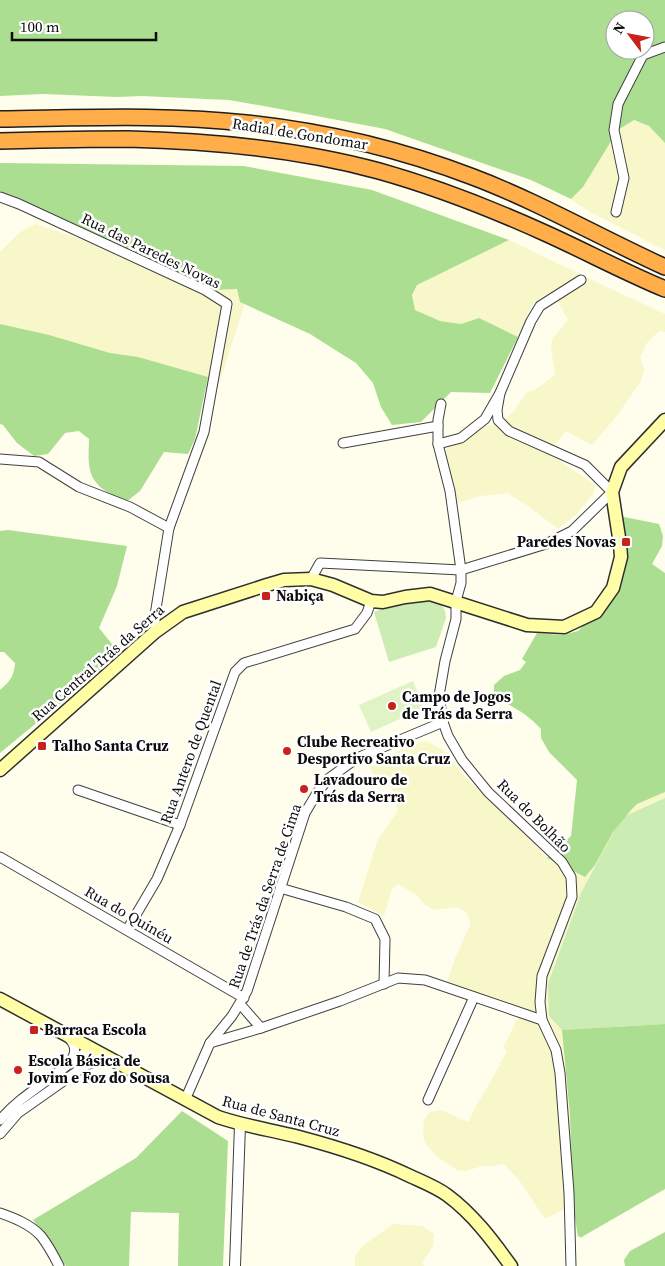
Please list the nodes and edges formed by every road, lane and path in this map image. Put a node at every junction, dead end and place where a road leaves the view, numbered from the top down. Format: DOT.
graph roads {
  1 [pos="665,47"];
  2 [pos="0,119"];
  3 [pos="0,141"];
  4 [pos="0,196"];
  5 [pos="616,212"];
  6 [pos="665,267"];
  7 [pos="581,280"];
  8 [pos="665,289"];
  9 [pos="500,393"];
  10 [pos="442,404"];
  11 [pos="665,420"];
  12 [pos="438,426"];
  13 [pos="343,443"];
  14 [pos="438,444"];
  15 [pos="0,459"];
  16 [pos="612,492"];
  17 [pos="169,528"];
  18 [pos="461,570"];
  19 [pos="311,579"];
  20 [pos="371,602"];
  21 [pos="456,602"];
  22 [pos="155,632"];
  23 [pos="443,722"];
  24 [pos="0,770"];
  25 [pos="78,790"];
  26 [pos="180,825"];
  27 [pos="0,857"];
  28 [pos="280,888"];
  29 [pos="127,930"];
  30 [pos="384,984"];
  31 [pos="474,997"];
  32 [pos="0,999"];
  33 [pos="242,1001"];
  34 [pos="542,1020"];
  35 [pos="261,1028"];
  36 [pos="66,1034"];
  37 [pos="210,1044"];
  38 [pos="90,1049"];
  39 [pos="112,1059"];
  40 [pos="70,1063"];
  41 [pos="82,1068"];
  42 [pos="185,1100"];
  43 [pos="428,1100"];
  44 [pos="0,1120"];
  45 [pos="240,1125"];
  46 [pos="0,1134"];
  47 [pos="0,1213"];
  48 [pos="59,1266"];
  49 [pos="235,1266"];
  50 [pos="511,1266"];
  51 [pos="571,1266"];
  1 -- 5 [label="street"];
  2 -- 6 [label="highway, Radial de Gondomar"];
  3 -- 8 [label="highway, Radial de Gondomar"];
  4 -- 17 [label="street, Rua das Paredes Novas"];
  7 -- 9 [label="street"];
  9 -- 14 [label="street"];
  9 -- 16 [label="street"];
  10 -- 12 [label="street, Rua do Bolhão"];
  11 -- 16 [label="main road"];
  12 -- 13 [label="street"];
  12 -- 14 [label="street, Rua do Bolhão"];
  14 -- 18 [label="street, Rua do Bolhão"];
  15 -- 17 [label="street"];
  16 -- 18 [label="street"];
  16 -- 21 [label="main road"];
  17 -- 22 [label="street, Rua das Paredes Novas"];
  18 -- 19 [label="street"];
  18 -- 21 [label="street, Rua do Bolhão"];
  19 -- 20 [label="main road, Rua Central Trás da Serra"];
  19 -- 22 [label="main road, Rua Central Trás da Serra"];
  20 -- 21 [label="main road"];
  20 -- 26 [label="street, Rua Antero de Quental"];
  21 -- 23 [label="street, Rua do Bolhão"];
  22 -- 24 [label="main road, Rua Central Trás da Serra"];
  23 -- 28 [label="street, Rua de Trás da Serra de Cima"];
  23 -- 34 [label="street, Rua do Bolhão"];
  25 -- 26 [label="street"];
  26 -- 29 [label="street, Rua Antero de Quental"];
  27 -- 29 [label="street, Rua do Quinéu"];
  28 -- 30 [label="street"];
  28 -- 33 [label="street, Rua de Trás da Serra de Cima"];
  29 -- 33 [label="street, Rua do Quinéu"];
  30 -- 31 [label="street"];
  30 -- 35 [label="street"];
  31 -- 34 [label="street"];
  31 -- 43 [label="street"];
  32 -- 36 [label="main road, Rua de Santa Cruz"];
  33 -- 35 [label="street, Rua de Trás da Serra de Cima"];
  33 -- 37 [label="street, Rua de Trás da Serra de Cima"];
  34 -- 51 [label="street, Rua do Bolhão"];
  35 -- 37 [label="street"];
  36 -- 38 [label="main road, Rua de Santa Cruz"];
  36 -- 40 [label="street"];
  37 -- 42 [label="street, Rua de Trás da Serra de Cima"];
  38 -- 39 [label="main road, Rua de Santa Cruz"];
  38 -- 40 [label="street"];
  38 -- 41 [label="street"];
  39 -- 41 [label="street"];
  39 -- 42 [label="main road, Rua de Santa Cruz"];
  40 -- 44 [label="street"];
  41 -- 46 [label="street"];
  42 -- 45 [label="main road, Rua de Santa Cruz"];
  45 -- 49 [label="street"];
  45 -- 50 [label="main road, Rua de Santa Cruz"];
  47 -- 48 [label="street"];
}
